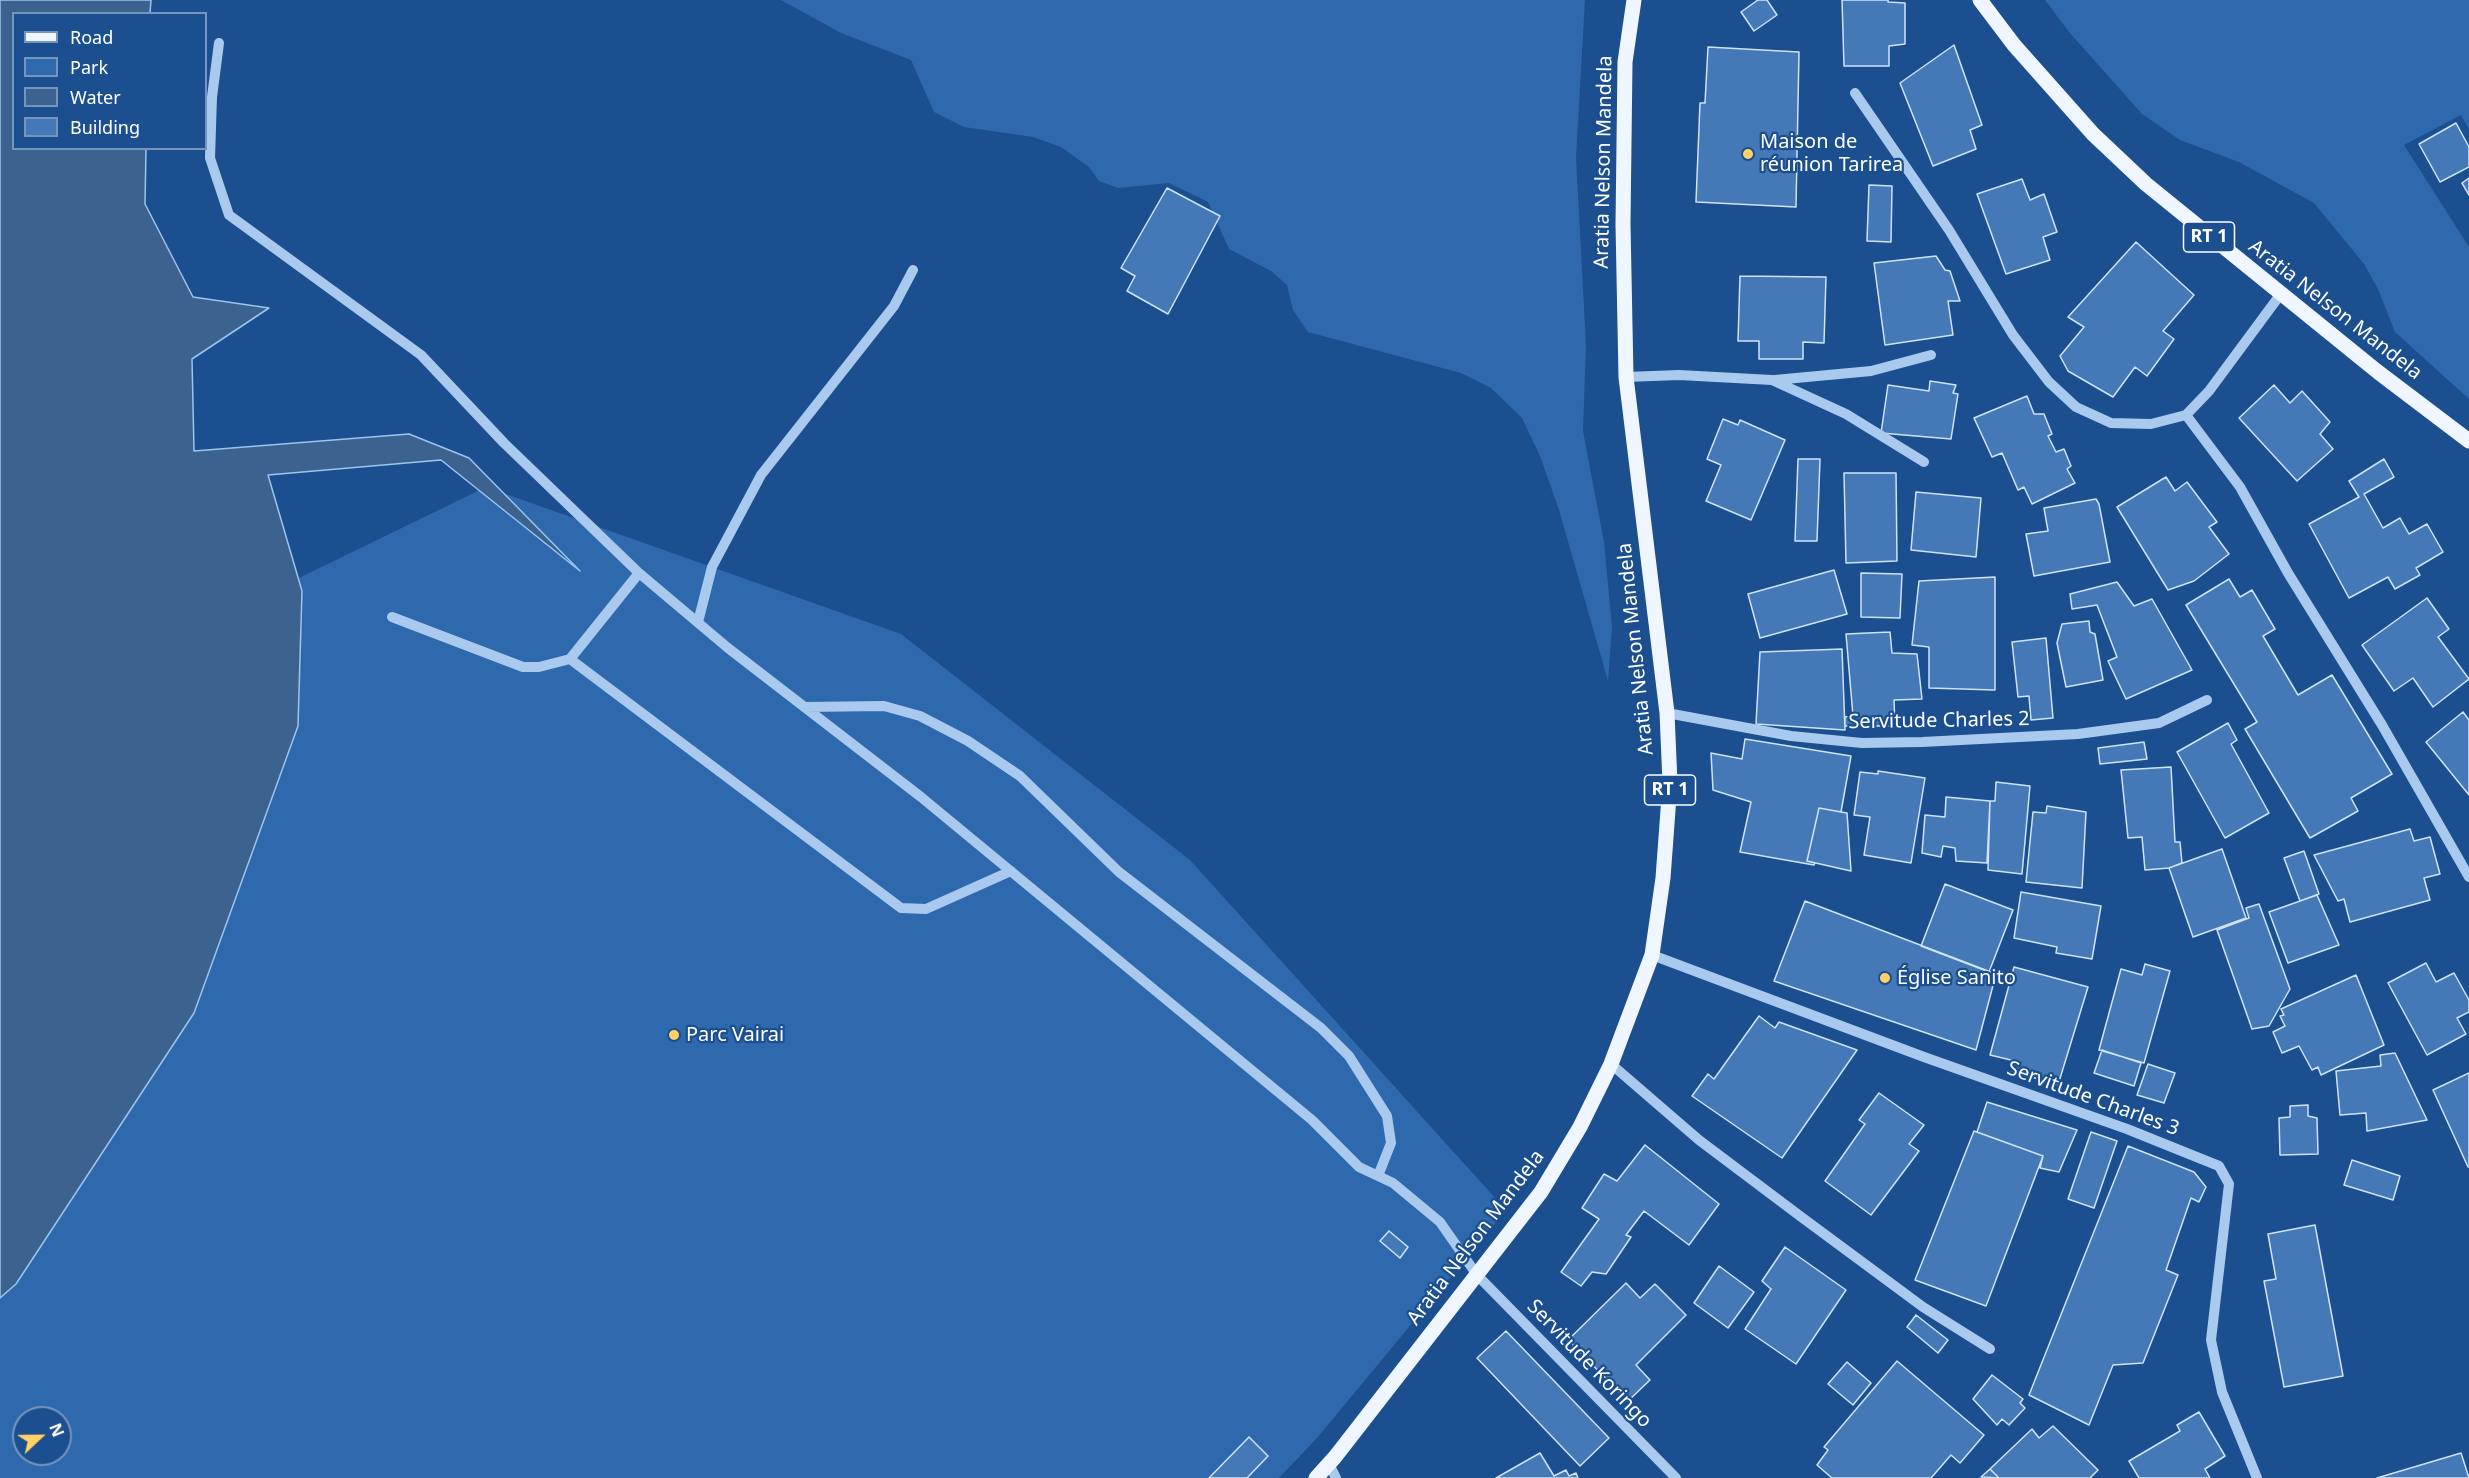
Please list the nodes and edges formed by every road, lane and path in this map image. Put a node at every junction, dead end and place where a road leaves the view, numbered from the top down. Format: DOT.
graph roads {
  1 [pos="1634,0"];
  2 [pos="1980,0"];
  3 [pos="219,43"];
  4 [pos="1855,93"];
  5 [pos="913,270"];
  6 [pos="2280,295"];
  7 [pos="1931,355"];
  8 [pos="1626,377"];
  9 [pos="1772,380"];
  10 [pos="2186,415"];
  11 [pos="2469,441"];
  12 [pos="1924,462"];
  13 [pos="639,573"];
  14 [pos="392,617"];
  15 [pos="698,622"];
  16 [pos="570,659"];
  17 [pos="2207,700"];
  18 [pos="805,707"];
  19 [pos="1667,713"];
  20 [pos="1011,871"];
  21 [pos="2469,877"];
  22 [pos="1652,955"];
  23 [pos="1611,1064"];
  24 [pos="1378,1176"];
  25 [pos="1477,1275"];
  26 [pos="1990,1349"];
  27 [pos="1329,1464"];
  28 [pos="1316,1478"];
  29 [pos="1335,1478"];
  30 [pos="1676,1478"];
  31 [pos="2257,1478"];
  1 -- 8 [label="main road, Aratia Nelson Mandela / RT 1"];
  2 -- 6 [label="main road, Aratia Nelson Mandela / RT 1"];
  3 -- 13 [label="street, Servitude Koringo"];
  4 -- 10 [label="street"];
  5 -- 15 [label="street"];
  6 -- 10 [label="street"];
  6 -- 11 [label="main road, Aratia Nelson Mandela / RT 1"];
  7 -- 9 [label="street"];
  8 -- 9 [label="street"];
  8 -- 19 [label="main road, Aratia Nelson Mandela / RT 1"];
  9 -- 12 [label="street"];
  10 -- 21 [label="street"];
  13 -- 15 [label="street, Servitude Koringo"];
  13 -- 16 [label="street"];
  14 -- 16 [label="street"];
  15 -- 18 [label="street, Servitude Koringo"];
  16 -- 20 [label="street"];
  17 -- 19 [label="street, Servitude Charles 2"];
  18 -- 20 [label="street, Servitude Koringo"];
  18 -- 24 [label="street"];
  19 -- 22 [label="main road, Aratia Nelson Mandela / RT 1"];
  20 -- 24 [label="street, Servitude Koringo"];
  22 -- 23 [label="main road, Aratia Nelson Mandela / RT 1"];
  22 -- 31 [label="street, Servitude Charles 3"];
  23 -- 25 [label="main road, Aratia Nelson Mandela / RT 1"];
  23 -- 26 [label="street"];
  24 -- 25 [label="street, Servitude Koringo"];
  25 -- 27 [label="main road, Aratia Nelson Mandela / RT 1"];
  25 -- 30 [label="street, Servitude Koringo"];
  27 -- 28 [label="main road, Aratia Nelson Mandela / RT 1"];
  27 -- 29 [label="street"];
}
